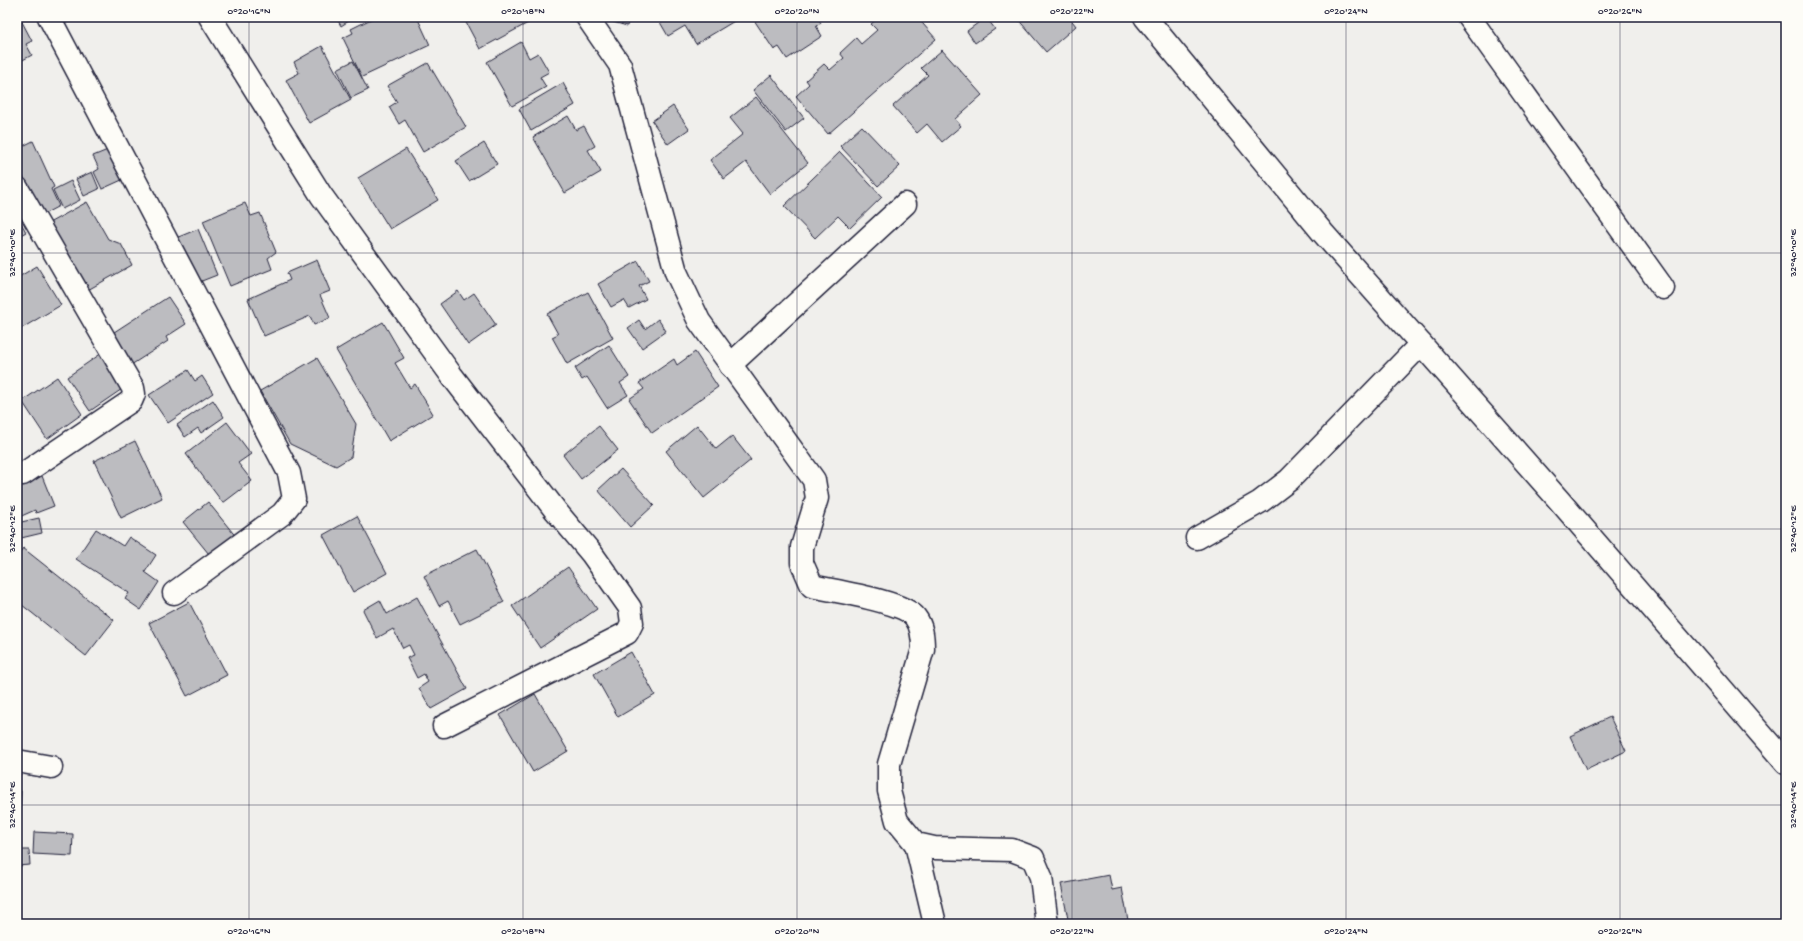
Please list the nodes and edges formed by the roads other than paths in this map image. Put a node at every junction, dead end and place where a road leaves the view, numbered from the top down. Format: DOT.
graph roads {
  1 [pos="49,17"];
  2 [pos="210,17"];
  3 [pos="587,17"];
  4 [pos="1145,17"];
  5 [pos="1469,17"];
  6 [pos="17,188"];
  7 [pos="905,204"];
  8 [pos="1664,288"];
  9 [pos="1421,344"];
  10 [pos="730,365"];
  11 [pos="23,474"];
  12 [pos="1197,538"];
  13 [pos="174,593"];
  14 [pos="444,726"];
  15 [pos="17,761"];
  16 [pos="1786,763"];
  17 [pos="51,766"];
  18 [pos="916,844"];
  19 [pos="935,924"];
  20 [pos="1047,924"];
  1 -- 13 [label="street"];
  2 -- 14 [label="street"];
  3 -- 10 [label="street"];
  4 -- 9 [label="street"];
  5 -- 8 [label="street"];
  6 -- 11 [label="street"];
  7 -- 10 [label="street"];
  9 -- 12 [label="street"];
  9 -- 16 [label="street"];
  10 -- 18 [label="street"];
  15 -- 17 [label="street"];
  18 -- 19 [label="street"];
  18 -- 20 [label="street"];
}
